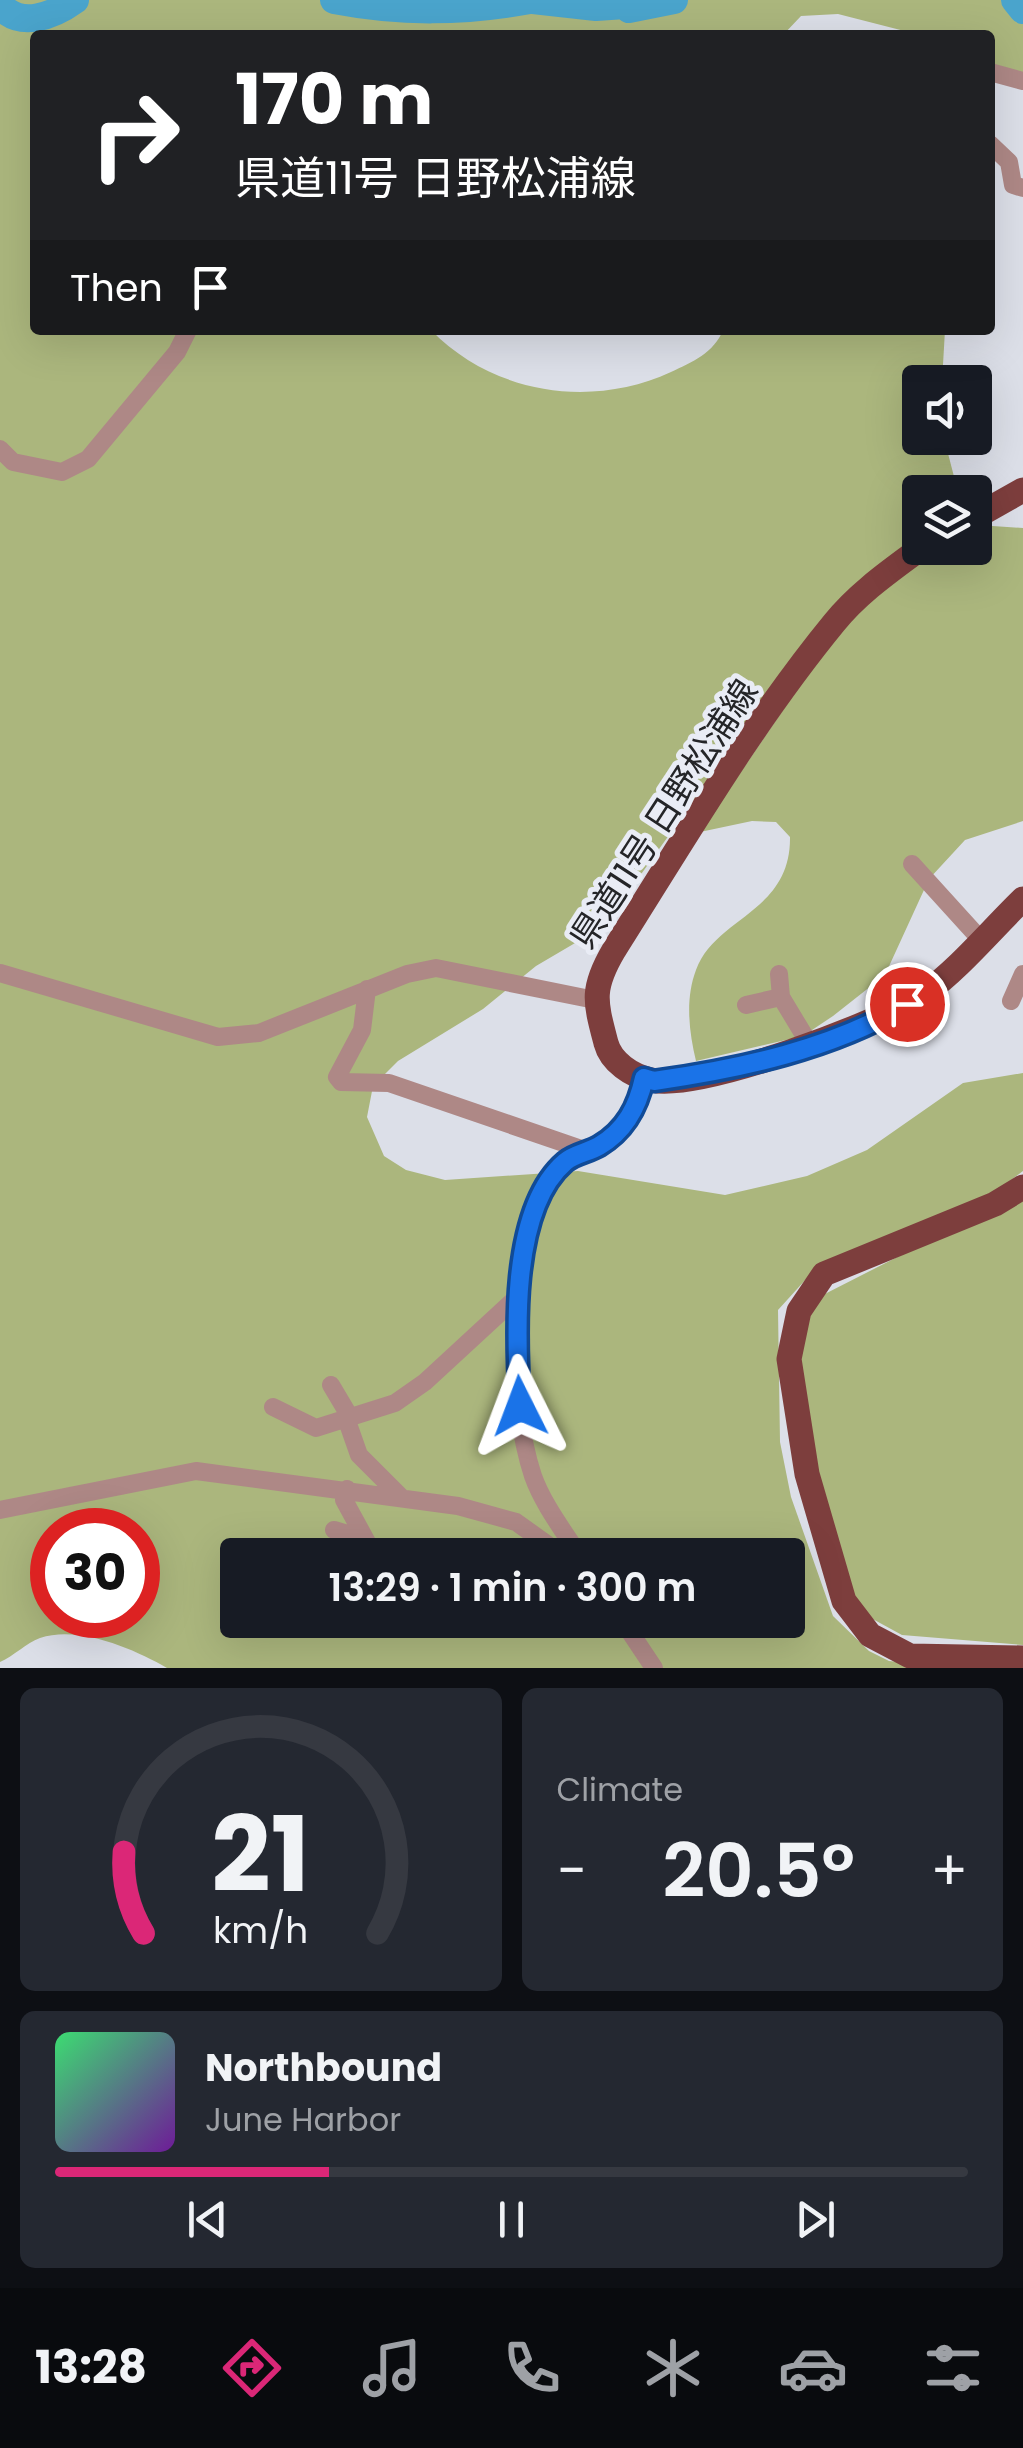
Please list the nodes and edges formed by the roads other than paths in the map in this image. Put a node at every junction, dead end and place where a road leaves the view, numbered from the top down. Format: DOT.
graph roads {
  1 [pos="995,73"];
  2 [pos="1023,81"];
  3 [pos="995,149"];
  4 [pos="1023,188"];
  5 [pos="186,335"];
  6 [pos="0,449"];
  7 [pos="1023,490"];
  8 [pos="992,507"];
  9 [pos="902,562"];
  10 [pos="912,864"];
  11 [pos="1023,899"];
  12 [pos="981,940"];
  13 [pos="0,973"];
  14 [pos="779,974"];
  15 [pos="1023,974"];
  16 [pos="367,989"];
  17 [pos="781,997"];
  18 [pos="595,1000"];
  19 [pos="1011,1001"];
  20 [pos="746,1006"];
  21 [pos="810,1045"];
  22 [pos="644,1078"];
  23 [pos="586,1152"];
  24 [pos="1023,1187"];
  25 [pos="516,1298"];
  26 [pos="332,1385"];
  27 [pos="273,1407"];
  28 [pos="348,1418"];
  29 [pos="347,1490"];
  30 [pos="400,1496"];
  31 [pos="0,1510"];
  32 [pos="334,1530"];
  33 [pos="351,1538"];
  34 [pos="365,1538"];
  35 [pos="538,1538"];
  36 [pos="569,1538"];
  37 [pos="634,1638"];
  38 [pos="1023,1658"];
  39 [pos="654,1668"];
  1 -- 2 [label="street"];
  3 -- 4 [label="street"];
  5 -- 6 [label="street"];
  7 -- 8 [label="main road"];
  9 -- 18 [label="main road, 県道11号 日野松浦線"];
  10 -- 12 [label="street"];
  11 -- 12 [label="main road"];
  12 -- 21 [label="main road"];
  13 -- 16 [label="street"];
  14 -- 17 [label="street"];
  15 -- 19 [label="street"];
  16 -- 18 [label="street"];
  16 -- 23 [label="street"];
  17 -- 20 [label="street"];
  17 -- 21 [label="street"];
  18 -- 22 [label="main road, 県道11号 日野松浦線"];
  21 -- 22 [label="main road"];
  22 -- 23 [label="street"];
  23 -- 25 [label="street"];
  24 -- 38 [label="main road"];
  25 -- 28 [label="street"];
  25 -- 36 [label="street"];
  26 -- 28 [label="street"];
  27 -- 28 [label="street"];
  28 -- 30 [label="street"];
  29 -- 30 [label="street"];
  29 -- 31 [label="street"];
  29 -- 34 [label="street"];
  30 -- 35 [label="street"];
  32 -- 33 [label="street"];
  37 -- 39 [label="street"];
}
